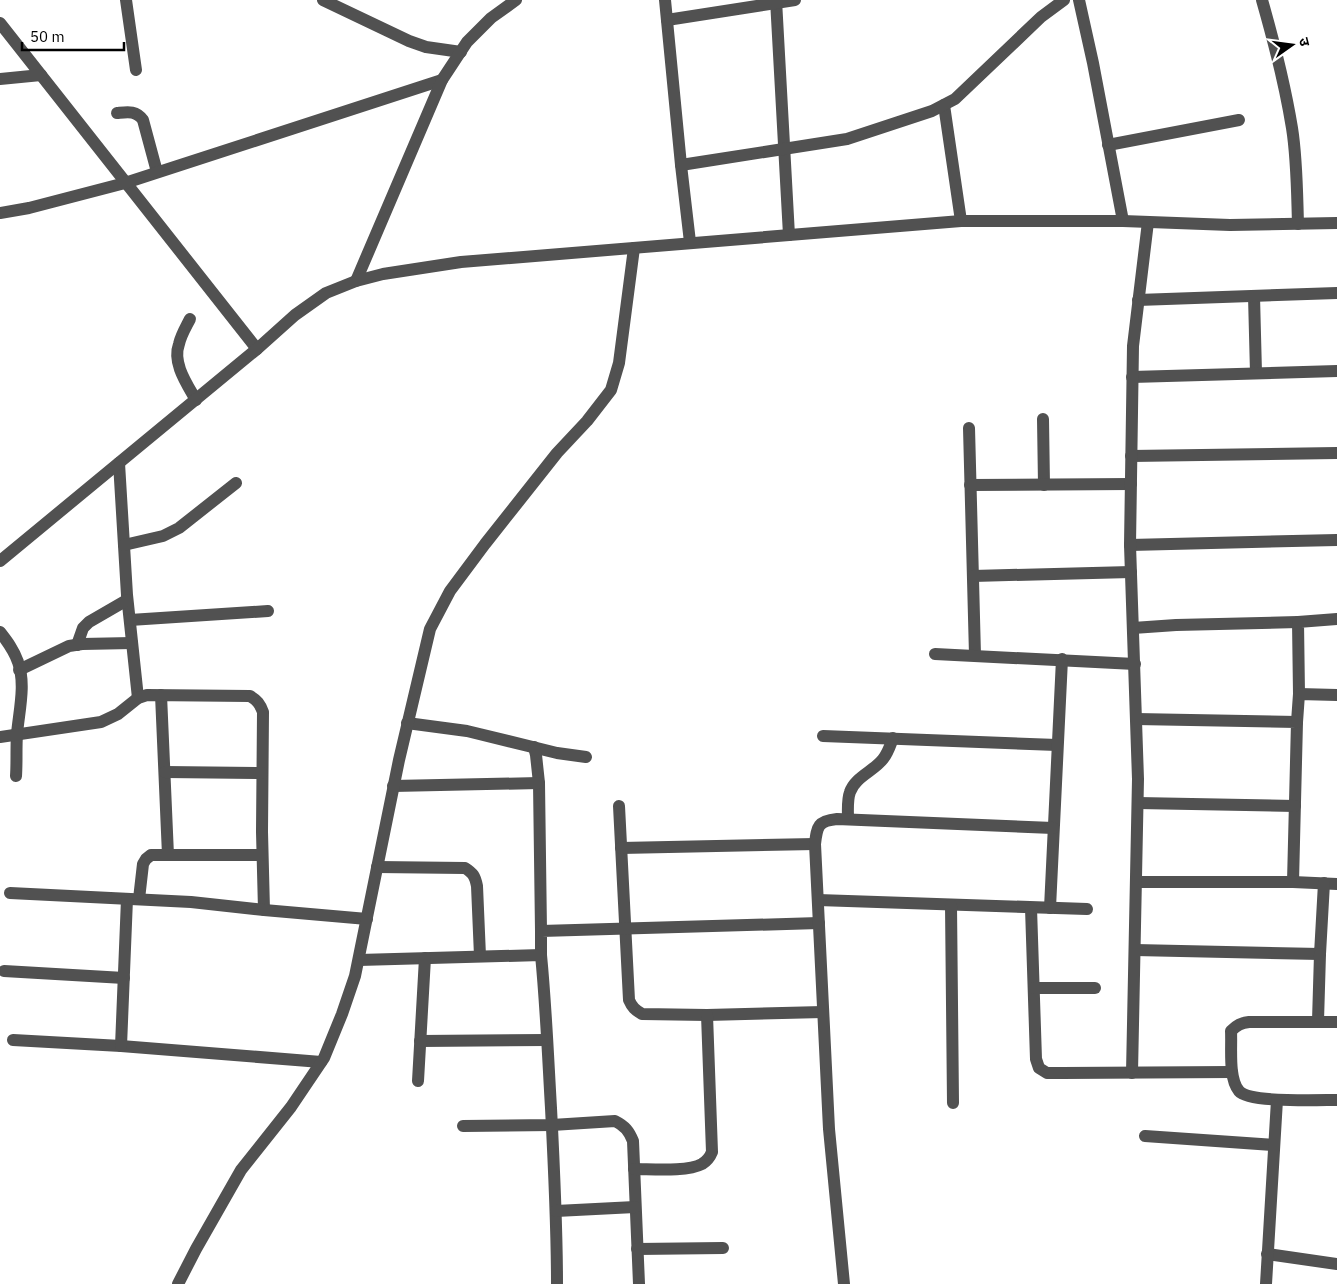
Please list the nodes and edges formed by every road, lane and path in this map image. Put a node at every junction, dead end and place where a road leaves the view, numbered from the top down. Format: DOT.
graph roads {
  1 [pos="126,0"];
  2 [pos="323,0"];
  3 [pos="516,0"];
  4 [pos="665,0"];
  5 [pos="795,0"];
  6 [pos="1064,0"];
  7 [pos="1079,0"];
  8 [pos="1262,0"];
  9 [pos="776,1"];
  10 [pos="668,20"];
  11 [pos="0,24"];
  12 [pos="461,52"];
  13 [pos="136,70"];
  14 [pos="41,75"];
  15 [pos="0,80"];
  16 [pos="442,80"];
  17 [pos="944,105"];
  18 [pos="116,113"];
  19 [pos="1239,120"];
  20 [pos="1108,145"];
  21 [pos="785,149"];
  22 [pos="681,165"];
  23 [pos="157,172"];
  24 [pos="126,183"];
  25 [pos="0,212"];
  26 [pos="961,221"];
  27 [pos="1123,221"];
  28 [pos="1148,222"];
  29 [pos="1337,223"];
  30 [pos="1298,224"];
  31 [pos="790,235"];
  32 [pos="690,242"];
  33 [pos="634,248"];
  34 [pos="356,281"];
  35 [pos="1337,292"];
  36 [pos="1254,296"];
  37 [pos="1138,300"];
  38 [pos="190,319"];
  39 [pos="257,349"];
  40 [pos="1337,371"];
  41 [pos="1256,373"];
  42 [pos="1132,377"];
  43 [pos="196,400"];
  44 [pos="1042,420"];
  45 [pos="969,428"];
  46 [pos="1337,453"];
  47 [pos="1131,456"];
  48 [pos="119,464"];
  49 [pos="236,483"];
  50 [pos="1131,484"];
  51 [pos="970,485"];
  52 [pos="1044,485"];
  53 [pos="1337,540"];
  54 [pos="124,545"];
  55 [pos="1130,545"];
  56 [pos="0,561"];
  57 [pos="1131,572"];
  58 [pos="973,576"];
  59 [pos="127,600"];
  60 [pos="268,611"];
  61 [pos="1337,619"];
  62 [pos="130,620"];
  63 [pos="1298,622"];
  64 [pos="1133,628"];
  65 [pos="0,632"];
  66 [pos="132,643"];
  67 [pos="77,645"];
  68 [pos="935,654"];
  69 [pos="975,655"];
  70 [pos="1062,659"];
  71 [pos="1134,664"];
  72 [pos="19,670"];
  73 [pos="161,694"];
  74 [pos="1299,694"];
  75 [pos="1337,695"];
  76 [pos="138,698"];
  77 [pos="1136,719"];
  78 [pos="1297,722"];
  79 [pos="408,723"];
  80 [pos="17,735"];
  81 [pos="823,736"];
  82 [pos="0,738"];
  83 [pos="893,738"];
  84 [pos="1057,745"];
  85 [pos="534,747"];
  86 [pos="586,758"];
  87 [pos="165,772"];
  88 [pos="262,773"];
  89 [pos="16,776"];
  90 [pos="539,783"];
  91 [pos="393,786"];
  92 [pos="1138,803"];
  93 [pos="619,806"];
  94 [pos="1295,806"];
  95 [pos="848,819"];
  96 [pos="1053,828"];
  97 [pos="815,844"];
  98 [pos="621,848"];
  99 [pos="168,855"];
  100 [pos="262,855"];
  101 [pos="377,867"];
  102 [pos="1136,882"];
  103 [pos="1293,882"];
  104 [pos="1331,884"];
  105 [pos="10,893"];
  106 [pos="133,899"];
  107 [pos="818,900"];
  108 [pos="951,905"];
  109 [pos="1031,908"];
  110 [pos="1050,908"];
  111 [pos="1088,909"];
  112 [pos="264,910"];
  113 [pos="367,919"];
  114 [pos="819,923"];
  115 [pos="625,929"];
  116 [pos="542,931"];
  117 [pos="1135,950"];
  118 [pos="1320,954"];
  119 [pos="541,955"];
  120 [pos="480,956"];
  121 [pos="425,958"];
  122 [pos="359,960"];
  123 [pos="4,971"];
  124 [pos="124,978"];
  125 [pos="1034,988"];
  126 [pos="1095,988"];
  127 [pos="823,1012"];
  128 [pos="708,1015"];
  129 [pos="1318,1021"];
  130 [pos="1337,1022"];
  131 [pos="13,1040"];
  132 [pos="547,1040"];
  133 [pos="420,1041"];
  134 [pos="121,1046"];
  135 [pos="321,1062"];
  136 [pos="1232,1072"];
  137 [pos="1132,1073"];
  138 [pos="418,1080"];
  139 [pos="1277,1100"];
  140 [pos="1337,1100"];
  141 [pos="953,1102"];
  142 [pos="552,1125"];
  143 [pos="463,1126"];
  144 [pos="1145,1136"];
  145 [pos="1274,1145"];
  146 [pos="634,1169"];
  147 [pos="636,1207"];
  148 [pos="556,1211"];
  149 [pos="723,1248"];
  150 [pos="637,1249"];
  151 [pos="1267,1254"];
  152 [pos="1337,1260"];
  153 [pos="1337,1264"];
  154 [pos="178,1284"];
  155 [pos="557,1284"];
  156 [pos="639,1284"];
  157 [pos="844,1284"];
  158 [pos="1266,1284"];
  1 -- 13 [label="street"];
  2 -- 12 [label="street"];
  3 -- 12 [label="street"];
  4 -- 10 [label="street"];
  5 -- 9 [label="street"];
  6 -- 17 [label="street"];
  7 -- 20 [label="street"];
  8 -- 30 [label="street"];
  9 -- 10 [label="street"];
  9 -- 21 [label="street"];
  10 -- 22 [label="street"];
  11 -- 14 [label="street"];
  12 -- 16 [label="street"];
  14 -- 15 [label="street"];
  14 -- 24 [label="street"];
  16 -- 23 [label="street"];
  16 -- 34 [label="street"];
  17 -- 21 [label="street"];
  17 -- 26 [label="street"];
  18 -- 23 [label="street"];
  19 -- 20 [label="street"];
  20 -- 27 [label="street"];
  21 -- 22 [label="street"];
  21 -- 31 [label="street"];
  22 -- 32 [label="street"];
  23 -- 24 [label="street"];
  24 -- 25 [label="street"];
  24 -- 39 [label="street"];
  26 -- 27 [label="street"];
  26 -- 31 [label="street"];
  27 -- 28 [label="street"];
  28 -- 30 [label="street"];
  28 -- 37 [label="street"];
  29 -- 30 [label="street"];
  31 -- 32 [label="street"];
  32 -- 33 [label="street"];
  33 -- 34 [label="street"];
  33 -- 79 [label="street"];
  34 -- 39 [label="street"];
  35 -- 36 [label="street"];
  36 -- 37 [label="street"];
  36 -- 41 [label="street"];
  37 -- 42 [label="street"];
  38 -- 43 [label="street"];
  39 -- 43 [label="street"];
  40 -- 41 [label="street"];
  41 -- 42 [label="street"];
  42 -- 47 [label="street"];
  43 -- 48 [label="street"];
  44 -- 52 [label="street"];
  45 -- 51 [label="street"];
  46 -- 47 [label="street"];
  47 -- 50 [label="street"];
  48 -- 54 [label="street"];
  48 -- 56 [label="street"];
  49 -- 54 [label="street"];
  50 -- 52 [label="street"];
  50 -- 55 [label="street"];
  51 -- 52 [label="street"];
  51 -- 58 [label="street"];
  53 -- 55 [label="street"];
  54 -- 59 [label="street"];
  55 -- 57 [label="street"];
  57 -- 58 [label="street"];
  57 -- 64 [label="street"];
  58 -- 69 [label="street"];
  59 -- 62 [label="street"];
  59 -- 67 [label="street"];
  60 -- 62 [label="street"];
  61 -- 63 [label="street"];
  62 -- 66 [label="street"];
  63 -- 64 [label="street"];
  63 -- 74 [label="street"];
  64 -- 71 [label="street"];
  65 -- 72 [label="street"];
  66 -- 67 [label="street"];
  66 -- 76 [label="street"];
  67 -- 72 [label="street"];
  68 -- 69 [label="street"];
  69 -- 70 [label="street"];
  70 -- 71 [label="street"];
  70 -- 84 [label="street"];
  71 -- 77 [label="street"];
  72 -- 80 [label="street"];
  73 -- 76 [label="street"];
  73 -- 87 [label="street"];
  73 -- 88 [label="street"];
  74 -- 75 [label="street"];
  74 -- 78 [label="street"];
  76 -- 80 [label="street"];
  77 -- 78 [label="street"];
  77 -- 92 [label="street"];
  78 -- 94 [label="street"];
  79 -- 85 [label="street"];
  79 -- 91 [label="street"];
  80 -- 82 [label="street"];
  80 -- 89 [label="street"];
  81 -- 83 [label="street"];
  83 -- 84 [label="street"];
  83 -- 95 [label="street"];
  84 -- 96 [label="street"];
  85 -- 86 [label="street"];
  85 -- 90 [label="street"];
  87 -- 88 [label="street"];
  87 -- 99 [label="street"];
  88 -- 100 [label="street"];
  90 -- 91 [label="street"];
  90 -- 116 [label="street"];
  91 -- 101 [label="street"];
  92 -- 94 [label="street"];
  92 -- 102 [label="street"];
  93 -- 98 [label="street"];
  94 -- 103 [label="street"];
  95 -- 96 [label="street"];
  95 -- 97 [label="street"];
  96 -- 110 [label="street"];
  97 -- 98 [label="street"];
  97 -- 107 [label="street"];
  98 -- 115 [label="street"];
  99 -- 100 [label="street"];
  99 -- 106 [label="street"];
  100 -- 112 [label="street"];
  101 -- 113 [label="street"];
  101 -- 120 [label="street"];
  102 -- 103 [label="street"];
  102 -- 117 [label="street"];
  103 -- 104 [label="street"];
  104 -- 118 [label="street"];
  105 -- 106 [label="street"];
  106 -- 112 [label="street"];
  106 -- 124 [label="street"];
  107 -- 108 [label="street"];
  107 -- 114 [label="street"];
  108 -- 109 [label="street"];
  108 -- 141 [label="street"];
  109 -- 110 [label="street"];
  109 -- 125 [label="street"];
  110 -- 111 [label="street"];
  112 -- 113 [label="street"];
  113 -- 122 [label="street"];
  114 -- 115 [label="street"];
  114 -- 127 [label="street"];
  115 -- 116 [label="street"];
  115 -- 128 [label="street"];
  116 -- 119 [label="street"];
  117 -- 118 [label="street"];
  117 -- 137 [label="street"];
  118 -- 129 [label="street"];
  119 -- 120 [label="street"];
  119 -- 132 [label="street"];
  120 -- 121 [label="street"];
  121 -- 122 [label="street"];
  121 -- 133 [label="street"];
  122 -- 135 [label="street"];
  123 -- 124 [label="street"];
  124 -- 134 [label="street"];
  125 -- 126 [label="street"];
  125 -- 137 [label="street"];
  127 -- 128 [label="street"];
  127 -- 157 [label="street"];
  128 -- 146 [label="street"];
  129 -- 130 [label="street"];
  129 -- 136 [label="street"];
  131 -- 134 [label="street"];
  132 -- 133 [label="street"];
  132 -- 142 [label="street"];
  133 -- 138 [label="street"];
  134 -- 135 [label="street"];
  135 -- 154 [label="street"];
  136 -- 137 [label="street"];
  136 -- 139 [label="street"];
  139 -- 140 [label="street"];
  139 -- 145 [label="street"];
  142 -- 143 [label="street"];
  142 -- 146 [label="street"];
  142 -- 148 [label="street"];
  144 -- 145 [label="street"];
  145 -- 151 [label="street"];
  146 -- 147 [label="street"];
  147 -- 148 [label="street"];
  147 -- 150 [label="street"];
  148 -- 155 [label="street"];
  149 -- 150 [label="street"];
  150 -- 156 [label="street"];
  151 -- 153 [label="street"];
  151 -- 158 [label="street"];
  152 -- 153 [label="street"];
}
